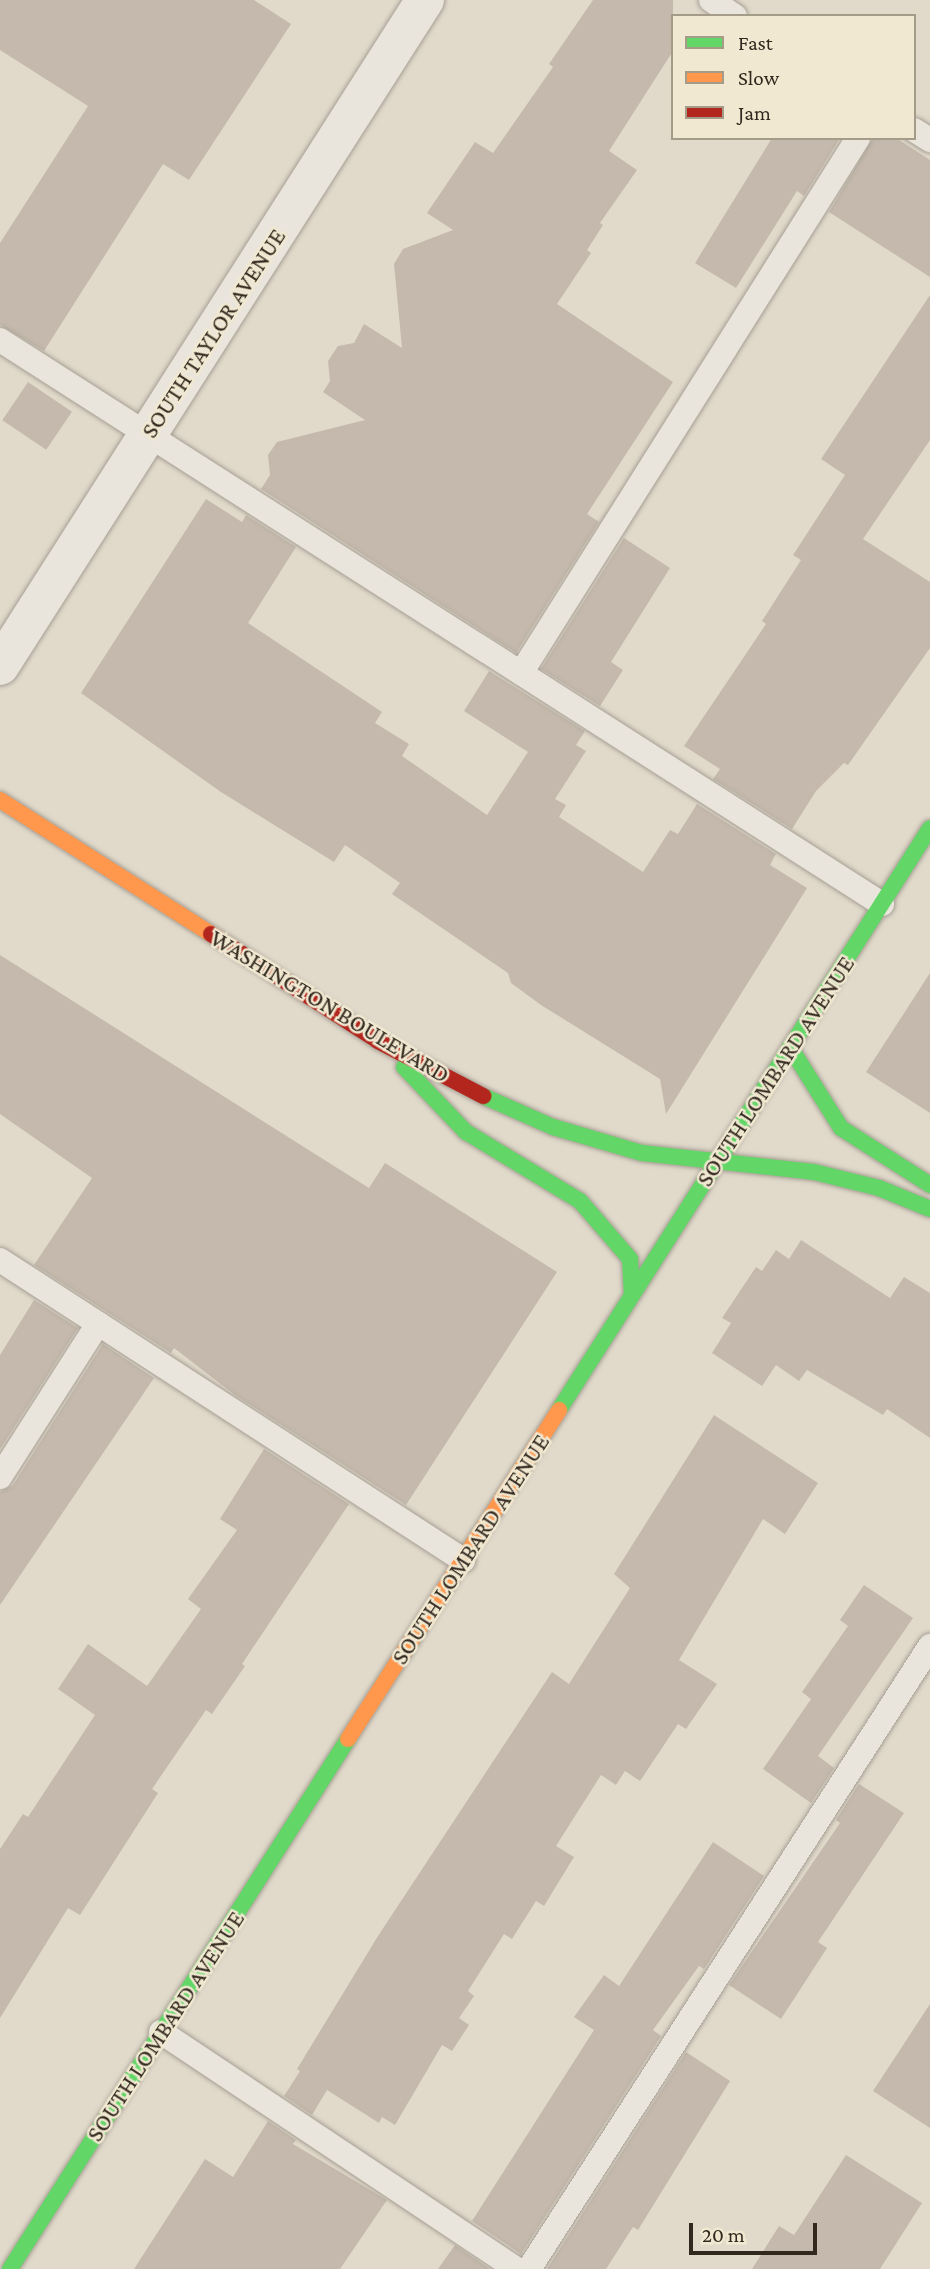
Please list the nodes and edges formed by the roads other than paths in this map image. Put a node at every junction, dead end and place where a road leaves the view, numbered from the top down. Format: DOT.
graph roads {
  1 [pos="425,0"];
  2 [pos="711,0"];
  3 [pos="733,14"];
  4 [pos="857,140"];
  5 [pos="0,340"];
  6 [pos="148,435"];
  7 [pos="0,666"];
  8 [pos="521,673"];
  9 [pos="0,800"];
  10 [pos="930,828"];
  11 [pos="882,904"];
  12 [pos="378,1041"];
  13 [pos="790,1047"];
  14 [pos="717,1162"];
  15 [pos="930,1185"];
  16 [pos="930,1209"];
  17 [pos="0,1260"];
  18 [pos="632,1295"];
  19 [pos="98,1324"];
  20 [pos="0,1477"];
  21 [pos="463,1560"];
  22 [pos="930,1646"];
  23 [pos="162,2032"];
  24 [pos="10,2269"];
  25 [pos="517,2269"];
  26 [pos="529,2269"];
  1 -- 6 [label="street, SOUTH TAYLOR AVENUE"];
  2 -- 3 [label="lane"];
  4 -- 8 [label="lane"];
  5 -- 6 [label="lane"];
  6 -- 7 [label="street, SOUTH TAYLOR AVENUE"];
  6 -- 8 [label="lane"];
  8 -- 11 [label="lane"];
  9 -- 12 [label="street, WASHINGTON BOULEVARD"];
  10 -- 11 [label="street, SOUTH LOMBARD AVENUE"];
  11 -- 13 [label="street, SOUTH LOMBARD AVENUE"];
  12 -- 14 [label="street, WASHINGTON BOULEVARD"];
  12 -- 18 [label="street"];
  13 -- 14 [label="street, SOUTH LOMBARD AVENUE"];
  13 -- 15 [label="street"];
  14 -- 16 [label="street, WASHINGTON BOULEVARD"];
  14 -- 18 [label="street, SOUTH LOMBARD AVENUE"];
  17 -- 19 [label="lane"];
  18 -- 21 [label="street, SOUTH LOMBARD AVENUE"];
  19 -- 20 [label="lane"];
  19 -- 21 [label="lane"];
  21 -- 23 [label="street, SOUTH LOMBARD AVENUE"];
  22 -- 26 [label="lane"];
  23 -- 24 [label="street, SOUTH LOMBARD AVENUE"];
  23 -- 25 [label="lane"];
}
